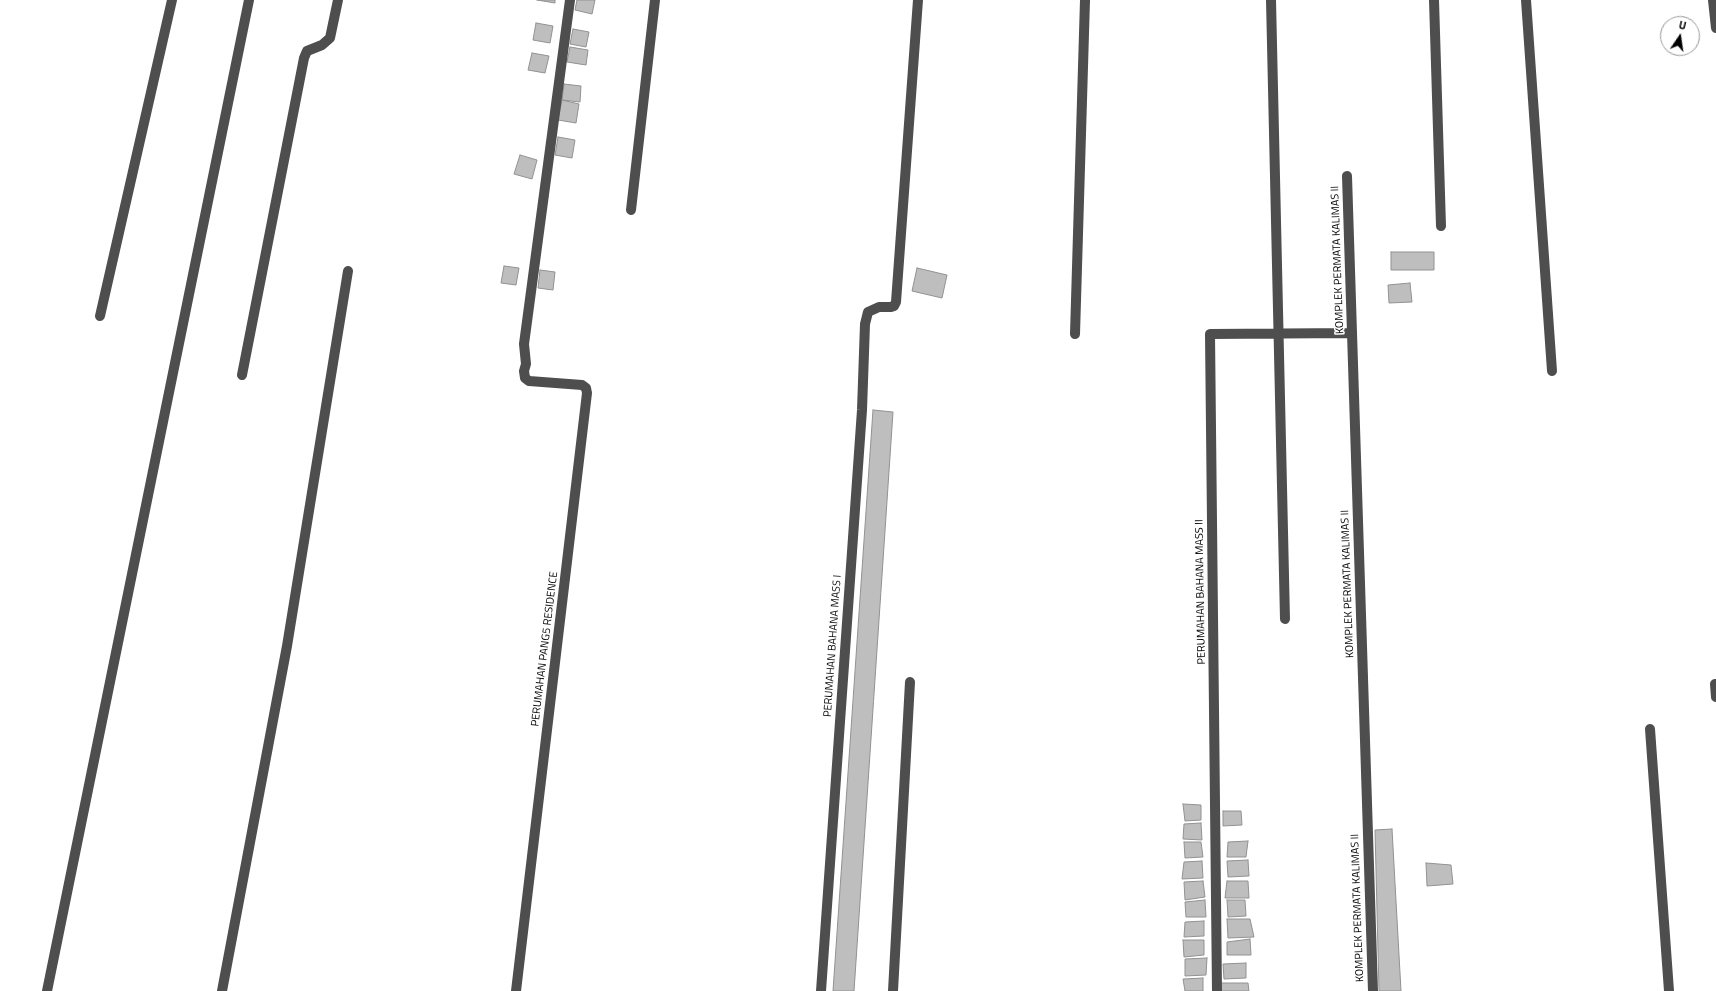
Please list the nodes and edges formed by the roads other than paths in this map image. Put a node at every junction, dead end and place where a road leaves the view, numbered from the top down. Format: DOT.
graph roads {
  1 [pos="172,0"];
  2 [pos="249,0"];
  3 [pos="338,0"];
  4 [pos="570,0"];
  5 [pos="655,0"];
  6 [pos="918,0"];
  7 [pos="1085,0"];
  8 [pos="1271,0"];
  9 [pos="1434,0"];
  10 [pos="1526,0"];
  11 [pos="1713,0"];
  12 [pos="1716,28"];
  13 [pos="1347,176"];
  14 [pos="631,210"];
  15 [pos="1442,226"];
  16 [pos="348,271"];
  17 [pos="100,316"];
  18 [pos="1352,333"];
  19 [pos="1075,334"];
  20 [pos="1278,334"];
  21 [pos="1552,371"];
  22 [pos="242,375"];
  23 [pos="1284,619"];
  24 [pos="910,682"];
  25 [pos="1715,684"];
  26 [pos="1716,697"];
  27 [pos="1650,729"];
  28 [pos="47,991"];
  29 [pos="222,991"];
  30 [pos="516,991"];
  31 [pos="821,991"];
  32 [pos="892,991"];
  33 [pos="1217,991"];
  34 [pos="1373,991"];
  35 [pos="1669,991"];
  1 -- 17 [label="street"];
  2 -- 28 [label="street"];
  3 -- 22 [label="street"];
  4 -- 30 [label="street, PERUMAHAN PANG5 RESIDENCE"];
  5 -- 14 [label="street"];
  6 -- 31 [label="street, PERUMAHAN BAHANA MASS I"];
  7 -- 19 [label="street"];
  8 -- 20 [label="street"];
  9 -- 15 [label="street"];
  10 -- 21 [label="street"];
  11 -- 12 [label="street"];
  13 -- 18 [label="street, KOMPLEK PERMATA KALIMAS II"];
  16 -- 29 [label="street"];
  18 -- 20 [label="street, PERUMAHAN BAHANA MASS II"];
  18 -- 34 [label="street, KOMPLEK PERMATA KALIMAS II"];
  20 -- 23 [label="street"];
  20 -- 33 [label="street, PERUMAHAN BAHANA MASS II"];
  24 -- 32 [label="street"];
  25 -- 26 [label="street"];
  27 -- 35 [label="street"];
}
